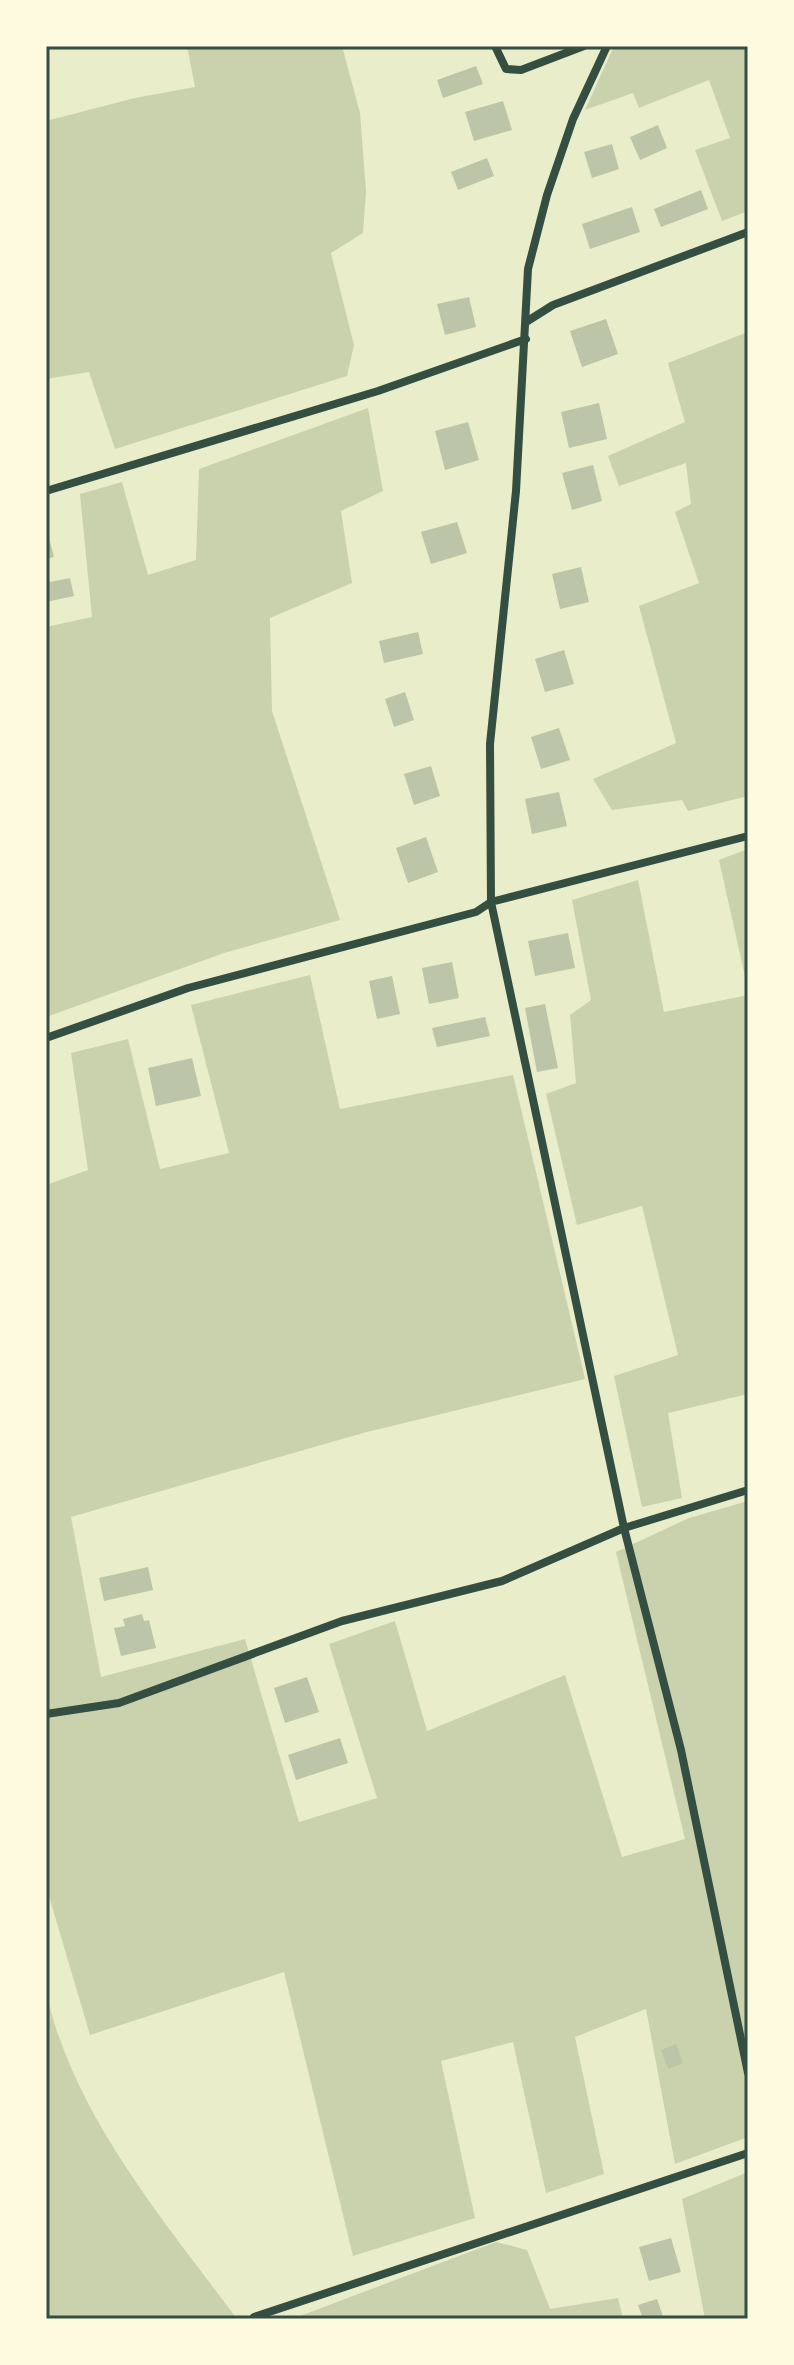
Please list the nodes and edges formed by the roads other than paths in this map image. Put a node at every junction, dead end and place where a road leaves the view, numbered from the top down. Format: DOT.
graph roads {
  1 [pos="495,46"];
  2 [pos="584,46"];
  3 [pos="607,46"];
  4 [pos="748,232"];
  5 [pos="526,322"];
  6 [pos="526,339"];
  7 [pos="46,491"];
  8 [pos="748,836"];
  9 [pos="491,902"];
  10 [pos="46,1038"];
  11 [pos="748,1490"];
  12 [pos="624,1528"];
  13 [pos="46,1714"];
  14 [pos="748,2073"];
  15 [pos="748,2153"];
  16 [pos="254,2317"];
  1 -- 2 [label="street"];
  3 -- 5 [label="street"];
  4 -- 5 [label="street"];
  5 -- 6 [label="street"];
  6 -- 7 [label="street"];
  6 -- 9 [label="street"];
  8 -- 9 [label="street"];
  9 -- 10 [label="street"];
  9 -- 12 [label="street"];
  11 -- 12 [label="street"];
  12 -- 13 [label="street"];
  12 -- 14 [label="street"];
  15 -- 16 [label="street"];
}
